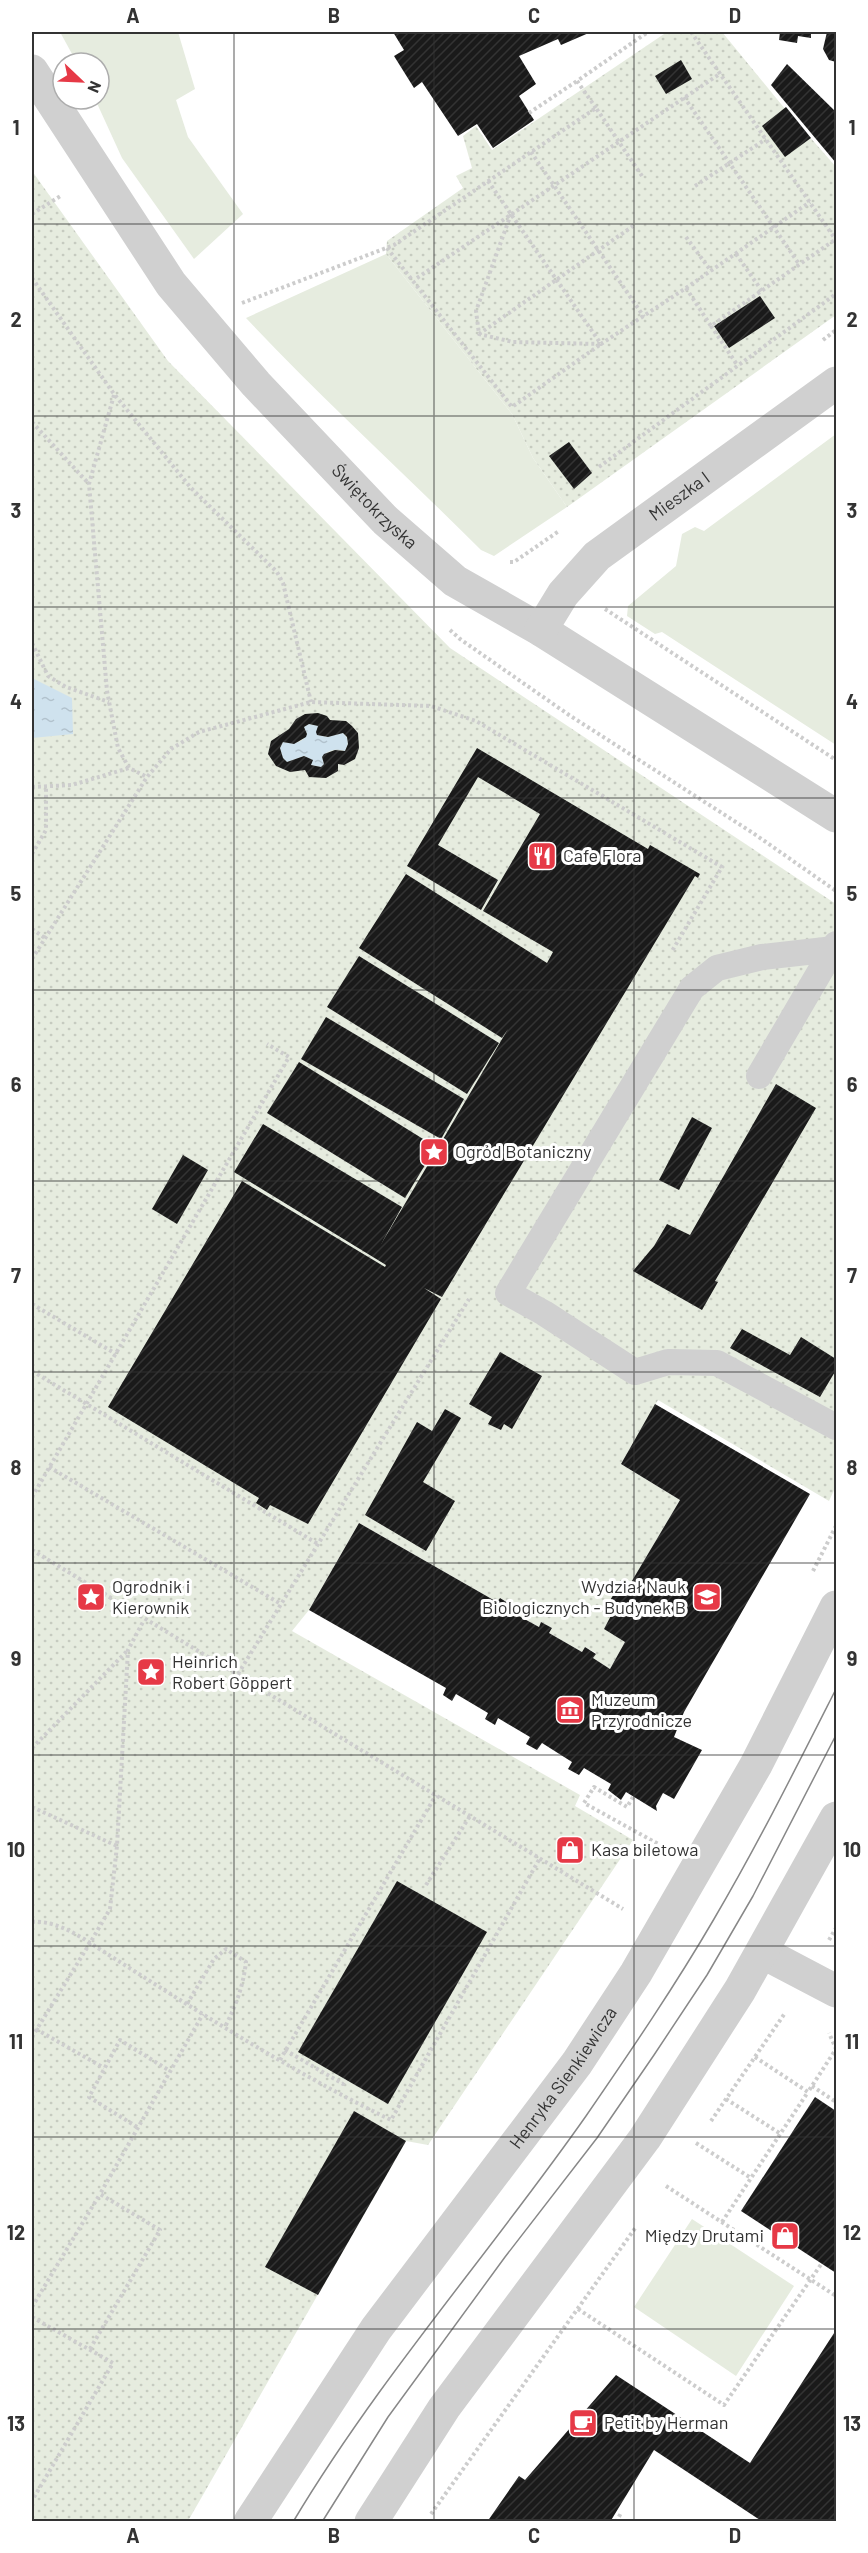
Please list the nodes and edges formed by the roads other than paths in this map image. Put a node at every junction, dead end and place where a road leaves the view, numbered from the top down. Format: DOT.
graph roads {
  1 [pos="32,71"];
  2 [pos="837,383"];
  3 [pos="541,630"];
  4 [pos="837,816"];
  5 [pos="835,946"];
  6 [pos="759,1076"];
  7 [pos="837,1427"];
  8 [pos="837,1607"];
  9 [pos="837,1818"];
  10 [pos="762,1952"];
  11 [pos="837,1991"];
  12 [pos="250,2522"];
  13 [pos="370,2522"];
  1 -- 3 [label="street, Świętokrzyska"];
  2 -- 3 [label="street, Mieszka I"];
  3 -- 4 [label="street, Świętokrzyska"];
  5 -- 6 [label="lane"];
  5 -- 7 [label="lane"];
  8 -- 12 [label="street, Henryka Sienkiewicza"];
  9 -- 10 [label="street"];
  10 -- 11 [label="street"];
  10 -- 13 [label="street"];
}
